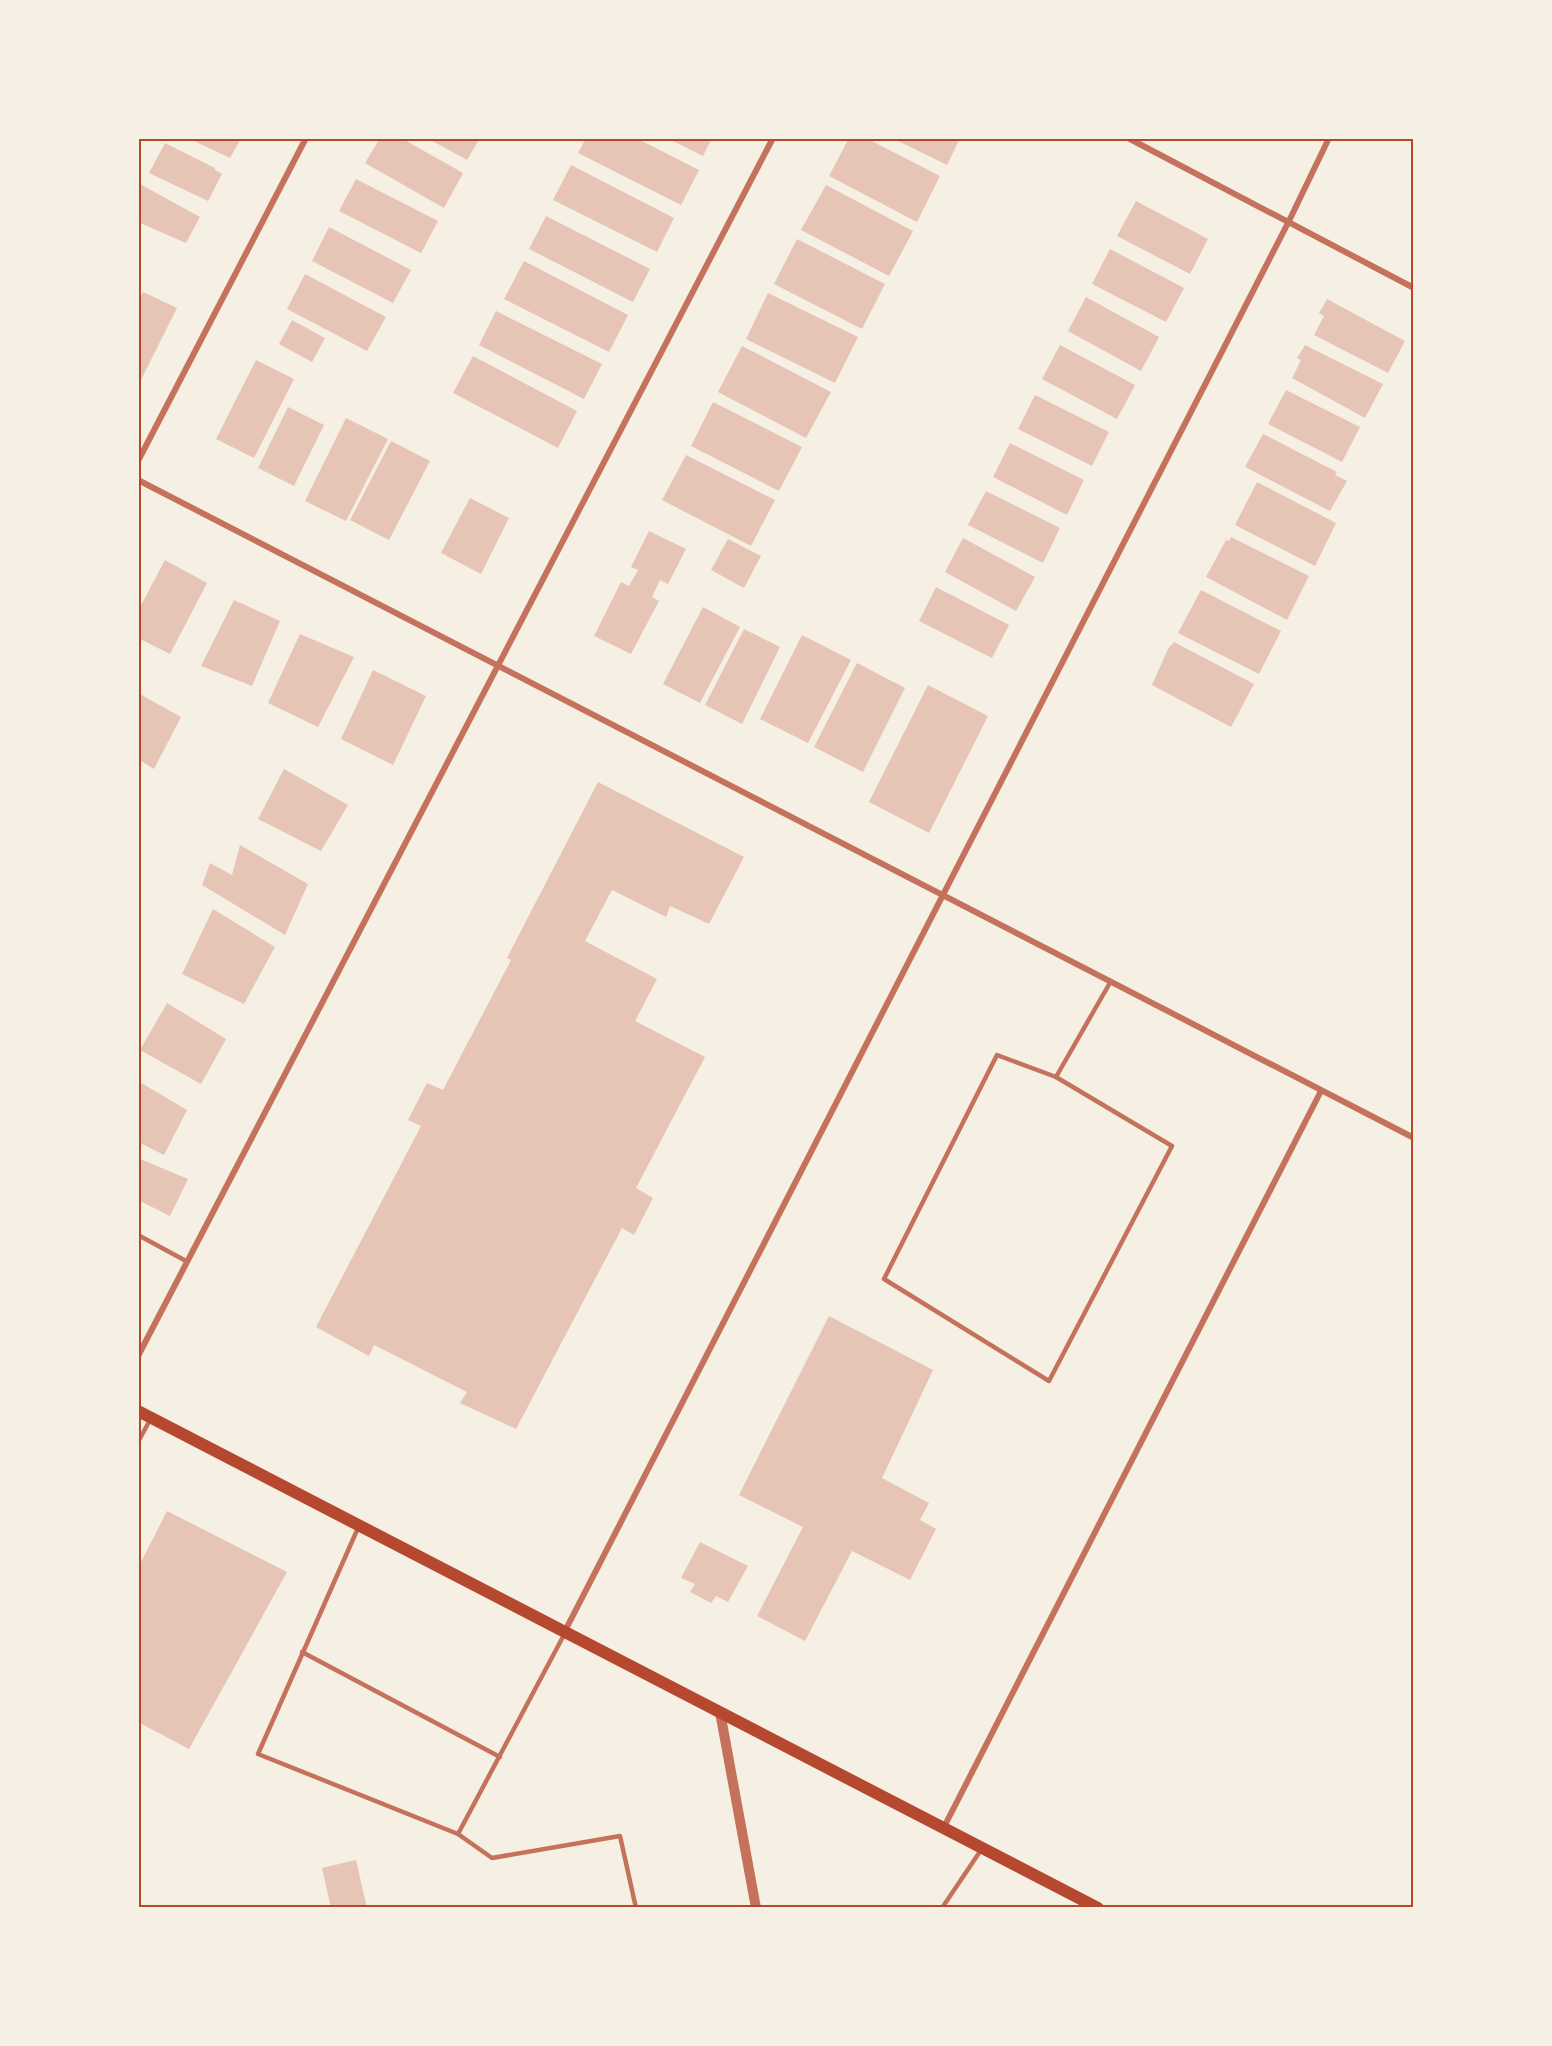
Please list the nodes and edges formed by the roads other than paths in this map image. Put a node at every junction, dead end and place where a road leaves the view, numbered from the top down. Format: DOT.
graph roads {
  1 [pos="306,138"];
  2 [pos="773,138"];
  3 [pos="1128,138"];
  4 [pos="1329,138"];
  5 [pos="1289,221"];
  6 [pos="1414,288"];
  7 [pos="138,461"];
  8 [pos="138,480"];
  9 [pos="497,666"];
  10 [pos="943,894"];
  11 [pos="1111,981"];
  12 [pos="1056,1077"];
  13 [pos="1321,1091"];
  14 [pos="1414,1138"];
  15 [pos="138,1235"];
  16 [pos="186,1261"];
  17 [pos="138,1356"];
  18 [pos="138,1411"];
  19 [pos="152,1418"];
  20 [pos="138,1442"];
  21 [pos="359,1525"];
  22 [pos="565,1631"];
  23 [pos="302,1652"];
  24 [pos="720,1712"];
  25 [pos="500,1757"];
  26 [pos="944,1827"];
  27 [pos="458,1834"];
  28 [pos="982,1848"];
  29 [pos="636,1908"];
  30 [pos="756,1908"];
  31 [pos="942,1908"];
  32 [pos="1098,1908"];
  1 -- 7 [label="street"];
  2 -- 9 [label="street"];
  3 -- 5 [label="street"];
  4 -- 5 [label="street"];
  5 -- 6 [label="street"];
  5 -- 10 [label="street"];
  8 -- 9 [label="street"];
  9 -- 10 [label="street"];
  9 -- 16 [label="street"];
  10 -- 11 [label="street"];
  10 -- 22 [label="street"];
  11 -- 12 [label="lane"];
  11 -- 13 [label="street"];
  12 -- 12 [label="lane"];
  13 -- 14 [label="street"];
  13 -- 26 [label="street"];
  15 -- 16 [label="lane"];
  16 -- 17 [label="street"];
  18 -- 19 [label="main road"];
  19 -- 20 [label="lane"];
  19 -- 21 [label="main road"];
  21 -- 22 [label="main road"];
  21 -- 23 [label="lane"];
  22 -- 24 [label="main road"];
  22 -- 25 [label="lane"];
  23 -- 25 [label="lane"];
  23 -- 27 [label="lane"];
  24 -- 26 [label="main road"];
  24 -- 30 [label="street"];
  25 -- 27 [label="lane"];
  26 -- 28 [label="main road"];
  27 -- 29 [label="lane"];
  28 -- 31 [label="lane"];
  28 -- 32 [label="main road"];
}
